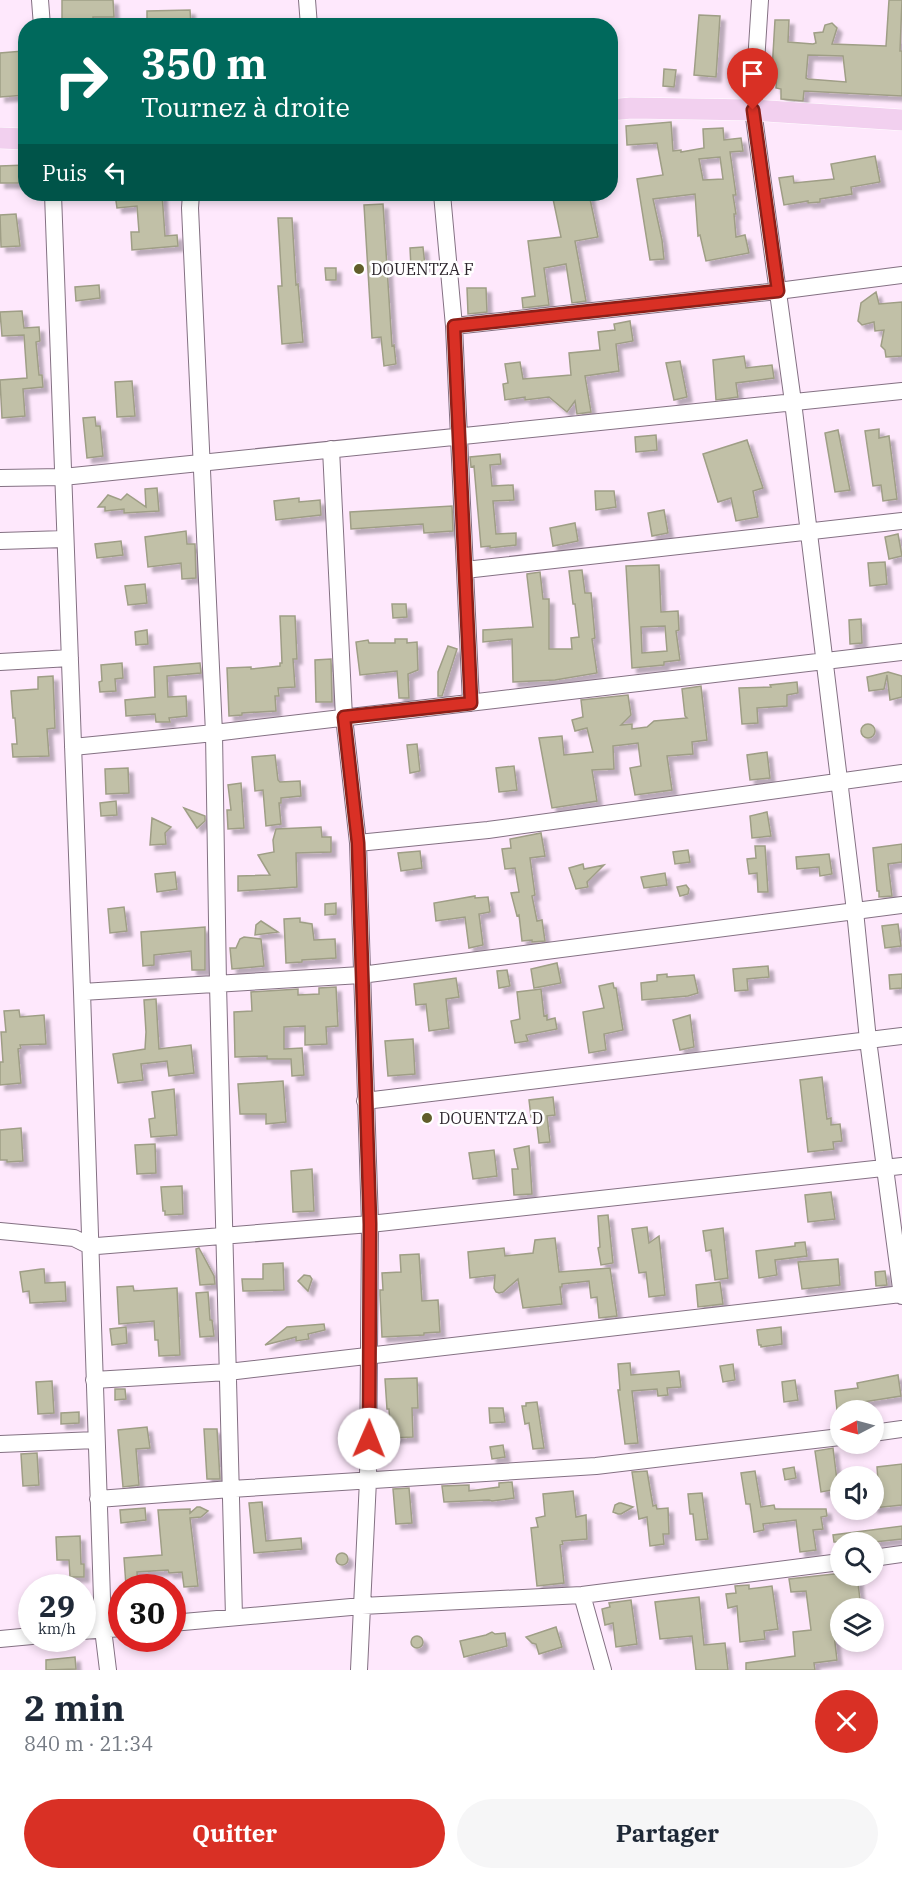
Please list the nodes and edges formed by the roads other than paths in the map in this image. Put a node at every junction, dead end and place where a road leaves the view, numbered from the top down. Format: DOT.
graph roads {
  1 [pos="40,0"];
  2 [pos="307,0"];
  3 [pos="760,0"];
  4 [pos="41,18"];
  5 [pos="308,18"];
  6 [pos="618,109"];
  7 [pos="753,110"];
  8 [pos="902,120"];
  9 [pos="0,138"];
  10 [pos="18,139"];
  11 [pos="52,201"];
  12 [pos="191,201"];
  13 [pos="443,201"];
  14 [pos="902,275"];
  15 [pos="778,291"];
  16 [pos="454,326"];
  17 [pos="902,391"];
  18 [pos="793,402"];
  19 [pos="459,436"];
  20 [pos="331,449"];
  21 [pos="202,462"];
  22 [pos="63,477"];
  23 [pos="0,478"];
  24 [pos="902,521"];
  25 [pos="808,531"];
  26 [pos="65,539"];
  27 [pos="0,541"];
  28 [pos="465,570"];
  29 [pos="902,652"];
  30 [pos="70,658"];
  31 [pos="824,661"];
  32 [pos="0,662"];
  33 [pos="471,703"];
  34 [pos="344,717"];
  35 [pos="214,733"];
  36 [pos="73,747"];
  37 [pos="902,773"];
  38 [pos="839,782"];
  39 [pos="358,843"];
  40 [pos="902,905"];
  41 [pos="855,911"];
  42 [pos="362,975"];
  43 [pos="218,984"];
  44 [pos="82,992"];
  45 [pos="902,1036"];
  46 [pos="868,1040"];
  47 [pos="365,1101"];
  48 [pos="894,1167"];
  49 [pos="370,1224"];
  50 [pos="0,1231"];
  51 [pos="224,1237"];
  52 [pos="90,1246"];
  53 [pos="902,1295"];
  54 [pos="370,1356"];
  55 [pos="228,1372"];
  56 [pos="94,1380"];
  57 [pos="902,1429"];
  58 [pos="884,1431"];
  59 [pos="830,1438"];
  60 [pos="96,1440"];
  61 [pos="0,1444"];
  62 [pos="368,1480"];
  63 [pos="231,1489"];
  64 [pos="99,1499"];
  65 [pos="902,1554"];
  66 [pos="884,1556"];
  67 [pos="830,1563"];
  68 [pos="582,1595"];
  69 [pos="362,1606"];
  70 [pos="234,1617"];
  71 [pos="186,1622"];
  72 [pos="103,1629"];
  73 [pos="108,1629"];
  74 [pos="96,1630"];
  75 [pos="18,1637"];
  76 [pos="0,1639"];
  77 [pos="108,1670"];
  78 [pos="359,1670"];
  79 [pos="603,1670"];
  1 -- 4 [label="street"];
  2 -- 5 [label="street"];
  3 -- 7 [label="street"];
  6 -- 7 [label="main road"];
  7 -- 8 [label="main road"];
  7 -- 15 [label="street"];
  9 -- 10 [label="main road"];
  11 -- 22 [label="street"];
  12 -- 21 [label="street"];
  13 -- 16 [label="street"];
  14 -- 15 [label="street"];
  15 -- 16 [label="street"];
  15 -- 18 [label="street"];
  16 -- 19 [label="street"];
  17 -- 18 [label="street"];
  18 -- 19 [label="street"];
  18 -- 25 [label="street"];
  19 -- 20 [label="street"];
  19 -- 28 [label="street"];
  20 -- 21 [label="street"];
  20 -- 34 [label="street"];
  21 -- 22 [label="street"];
  21 -- 35 [label="street"];
  22 -- 23 [label="street"];
  22 -- 26 [label="street"];
  24 -- 25 [label="street"];
  25 -- 28 [label="street"];
  25 -- 31 [label="street"];
  26 -- 27 [label="street"];
  26 -- 30 [label="street"];
  28 -- 33 [label="street"];
  29 -- 31 [label="street"];
  30 -- 32 [label="street"];
  30 -- 36 [label="street"];
  31 -- 33 [label="street"];
  31 -- 38 [label="street"];
  33 -- 34 [label="street"];
  34 -- 35 [label="street"];
  34 -- 39 [label="street"];
  35 -- 36 [label="street"];
  35 -- 43 [label="street"];
  36 -- 44 [label="street"];
  37 -- 38 [label="street"];
  38 -- 39 [label="street"];
  38 -- 41 [label="street"];
  39 -- 42 [label="street"];
  40 -- 41 [label="street"];
  41 -- 42 [label="street"];
  41 -- 46 [label="street"];
  42 -- 43 [label="street"];
  42 -- 47 [label="street"];
  43 -- 44 [label="street"];
  43 -- 51 [label="street"];
  44 -- 52 [label="street"];
  45 -- 46 [label="street"];
  46 -- 47 [label="street"];
  46 -- 48 [label="street"];
  47 -- 49 [label="street"];
  48 -- 49 [label="street"];
  48 -- 53 [label="street"];
  49 -- 51 [label="street"];
  49 -- 54 [label="street"];
  50 -- 52 [label="street"];
  51 -- 52 [label="street"];
  51 -- 55 [label="street"];
  52 -- 56 [label="street"];
  53 -- 54 [label="street"];
  54 -- 55 [label="street"];
  54 -- 62 [label="street"];
  55 -- 56 [label="street"];
  55 -- 63 [label="street"];
  56 -- 60 [label="street"];
  57 -- 58 [label="street"];
  59 -- 62 [label="street"];
  60 -- 61 [label="street"];
  60 -- 64 [label="street"];
  62 -- 63 [label="street"];
  62 -- 69 [label="street"];
  63 -- 64 [label="street"];
  63 -- 70 [label="street"];
  64 -- 72 [label="street"];
  65 -- 66 [label="street"];
  67 -- 68 [label="street"];
  68 -- 69 [label="street"];
  68 -- 79 [label="street"];
  69 -- 70 [label="street"];
  69 -- 78 [label="street"];
  70 -- 71 [label="street"];
  72 -- 73 [label="street"];
  72 -- 74 [label="street"];
  72 -- 77 [label="street"];
  75 -- 76 [label="street"];
}
